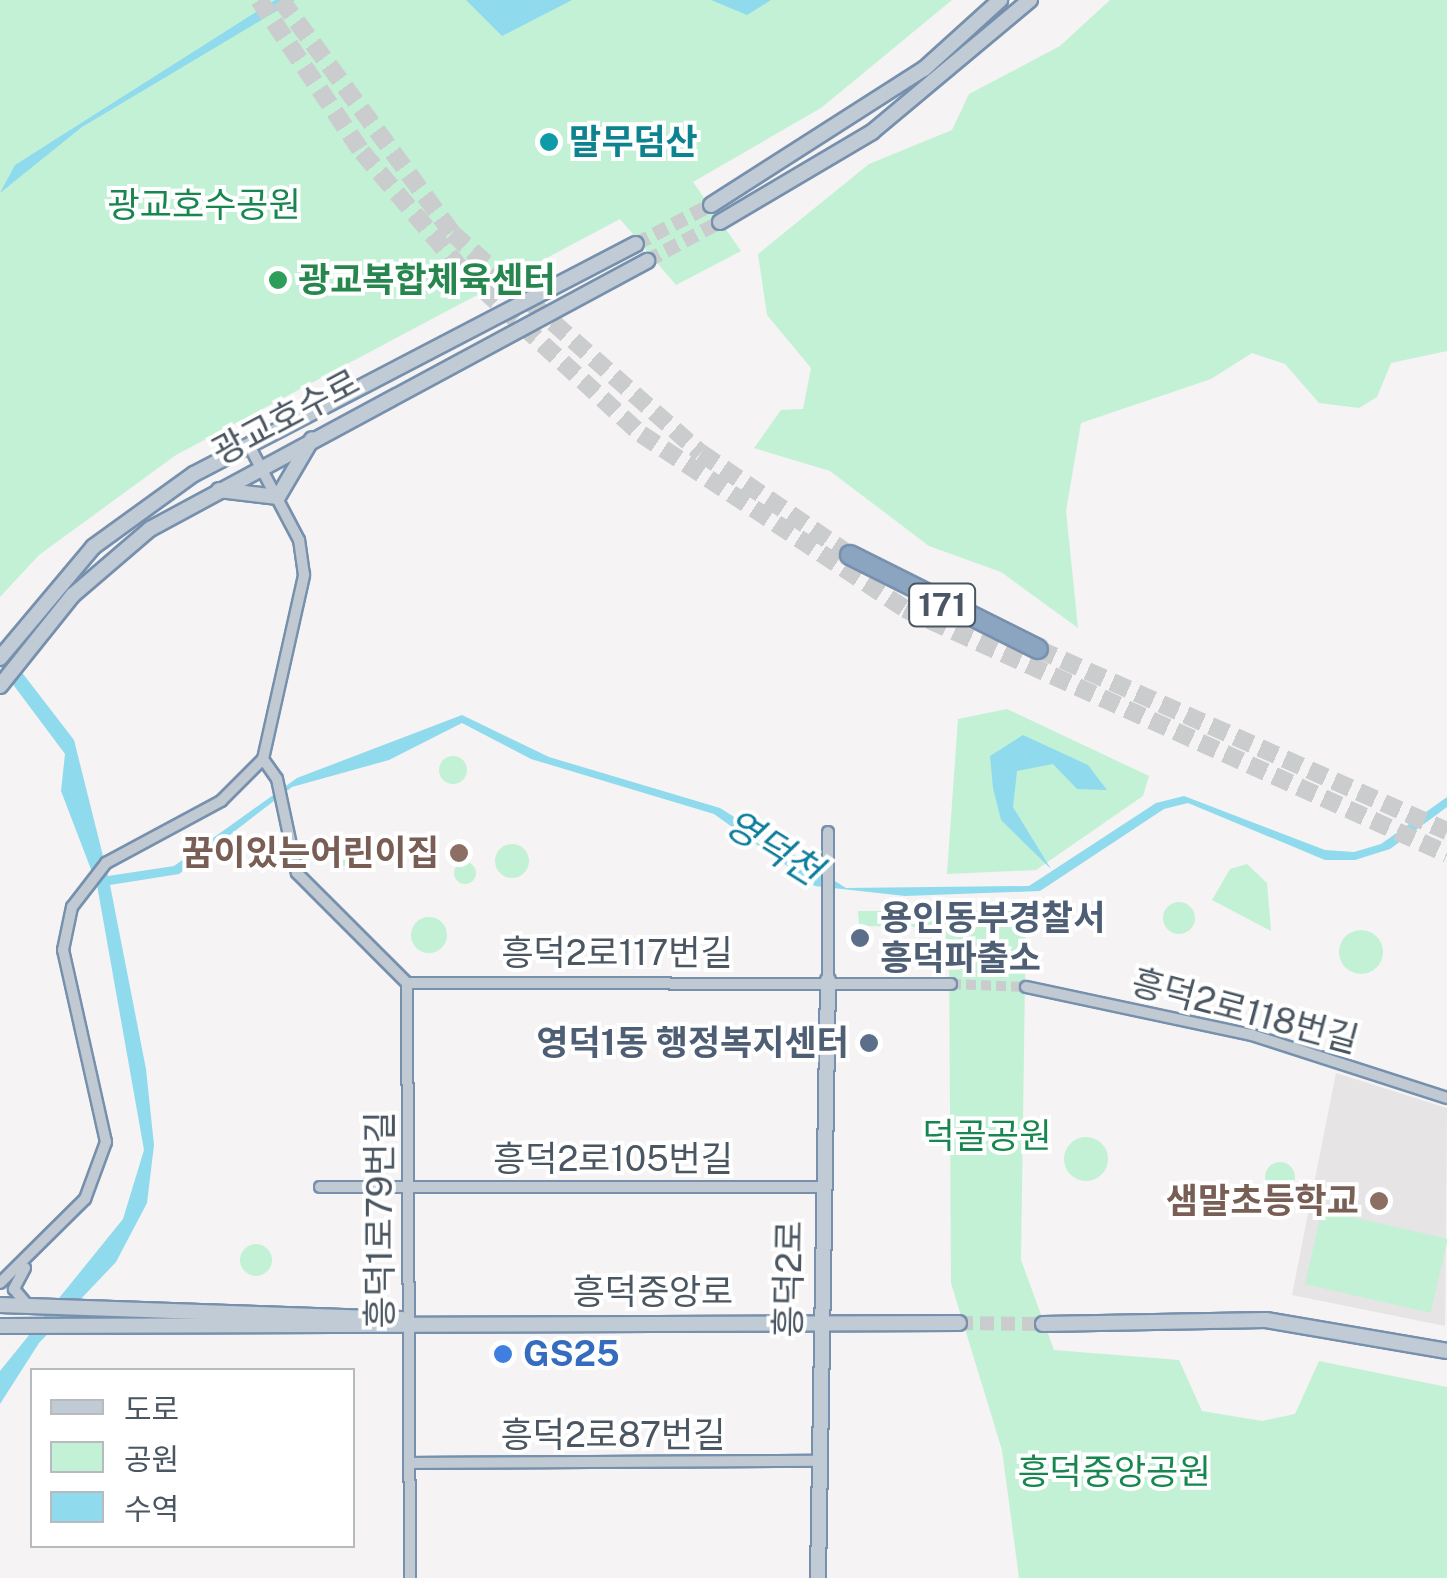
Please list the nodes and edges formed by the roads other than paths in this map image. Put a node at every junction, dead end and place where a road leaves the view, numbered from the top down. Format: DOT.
graph roads {
  1 [pos="1000,0"];
  2 [pos="1030,0"];
  3 [pos="711,206"];
  4 [pos="720,222"];
  5 [pos="636,244"];
  6 [pos="647,260"];
  7 [pos="319,432"];
  8 [pos="249,445"];
  9 [pos="260,465"];
  10 [pos="213,490"];
  11 [pos="278,497"];
  12 [pos="850,555"];
  13 [pos="1038,648"];
  14 [pos="0,658"];
  15 [pos="0,686"];
  16 [pos="263,759"];
  17 [pos="828,832"];
  18 [pos="828,980"];
  19 [pos="407,982"];
  20 [pos="951,984"];
  21 [pos="1026,986"];
  22 [pos="1447,1098"];
  23 [pos="406,1187"];
  24 [pos="820,1187"];
  25 [pos="320,1188"];
  26 [pos="43,1244"];
  27 [pos="0,1283"];
  28 [pos="0,1306"];
  29 [pos="30,1308"];
  30 [pos="408,1320"];
  31 [pos="818,1322"];
  32 [pos="959,1323"];
  33 [pos="1043,1324"];
  34 [pos="7,1326"];
  35 [pos="1447,1352"];
  36 [pos="818,1461"];
  37 [pos="409,1463"];
  38 [pos="410,1578"];
  39 [pos="818,1578"];
  1 -- 3 [label="main road"];
  2 -- 4 [label="main road"];
  5 -- 8 [label="main road, 광교호수로"];
  6 -- 7 [label="main road, 광교호수로"];
  7 -- 9 [label="main road, 광교호수로"];
  7 -- 11 [label="main road"];
  8 -- 9 [label="street"];
  8 -- 14 [label="main road, 광교호수로"];
  9 -- 10 [label="main road, 광교호수로"];
  9 -- 11 [label="street"];
  10 -- 11 [label="main road"];
  10 -- 15 [label="main road, 광교호수로"];
  11 -- 16 [label="street"];
  12 -- 13 [label="highway, 171"];
  16 -- 19 [label="street"];
  16 -- 26 [label="street"];
  17 -- 18 [label="street"];
  18 -- 19 [label="street, 흥덕2로117번길"];
  18 -- 20 [label="street"];
  18 -- 24 [label="main road, 흥덕2로"];
  19 -- 23 [label="street, 흥덕1로79번길"];
  21 -- 22 [label="street, 흥덕2로118번길"];
  23 -- 24 [label="street, 흥덕2로105번길"];
  23 -- 25 [label="street, 흥덕2로105번길"];
  23 -- 30 [label="street, 흥덕1로79번길"];
  24 -- 31 [label="main road, 흥덕2로"];
  26 -- 27 [label="street"];
  26 -- 29 [label="street"];
  28 -- 29 [label="main road, 흥덕중앙로"];
  29 -- 30 [label="main road, 흥덕중앙로"];
  30 -- 31 [label="main road, 흥덕중앙로"];
  30 -- 34 [label="main road, 흥덕중앙로"];
  30 -- 37 [label="street, 흥덕1로79번길"];
  31 -- 32 [label="main road, 흥덕중앙로"];
  31 -- 36 [label="main road, 흥덕2로"];
  33 -- 35 [label="main road"];
  36 -- 37 [label="street, 흥덕2로87번길"];
  36 -- 39 [label="main road, 흥덕2로"];
  37 -- 38 [label="street, 흥덕1로79번길"];
}
